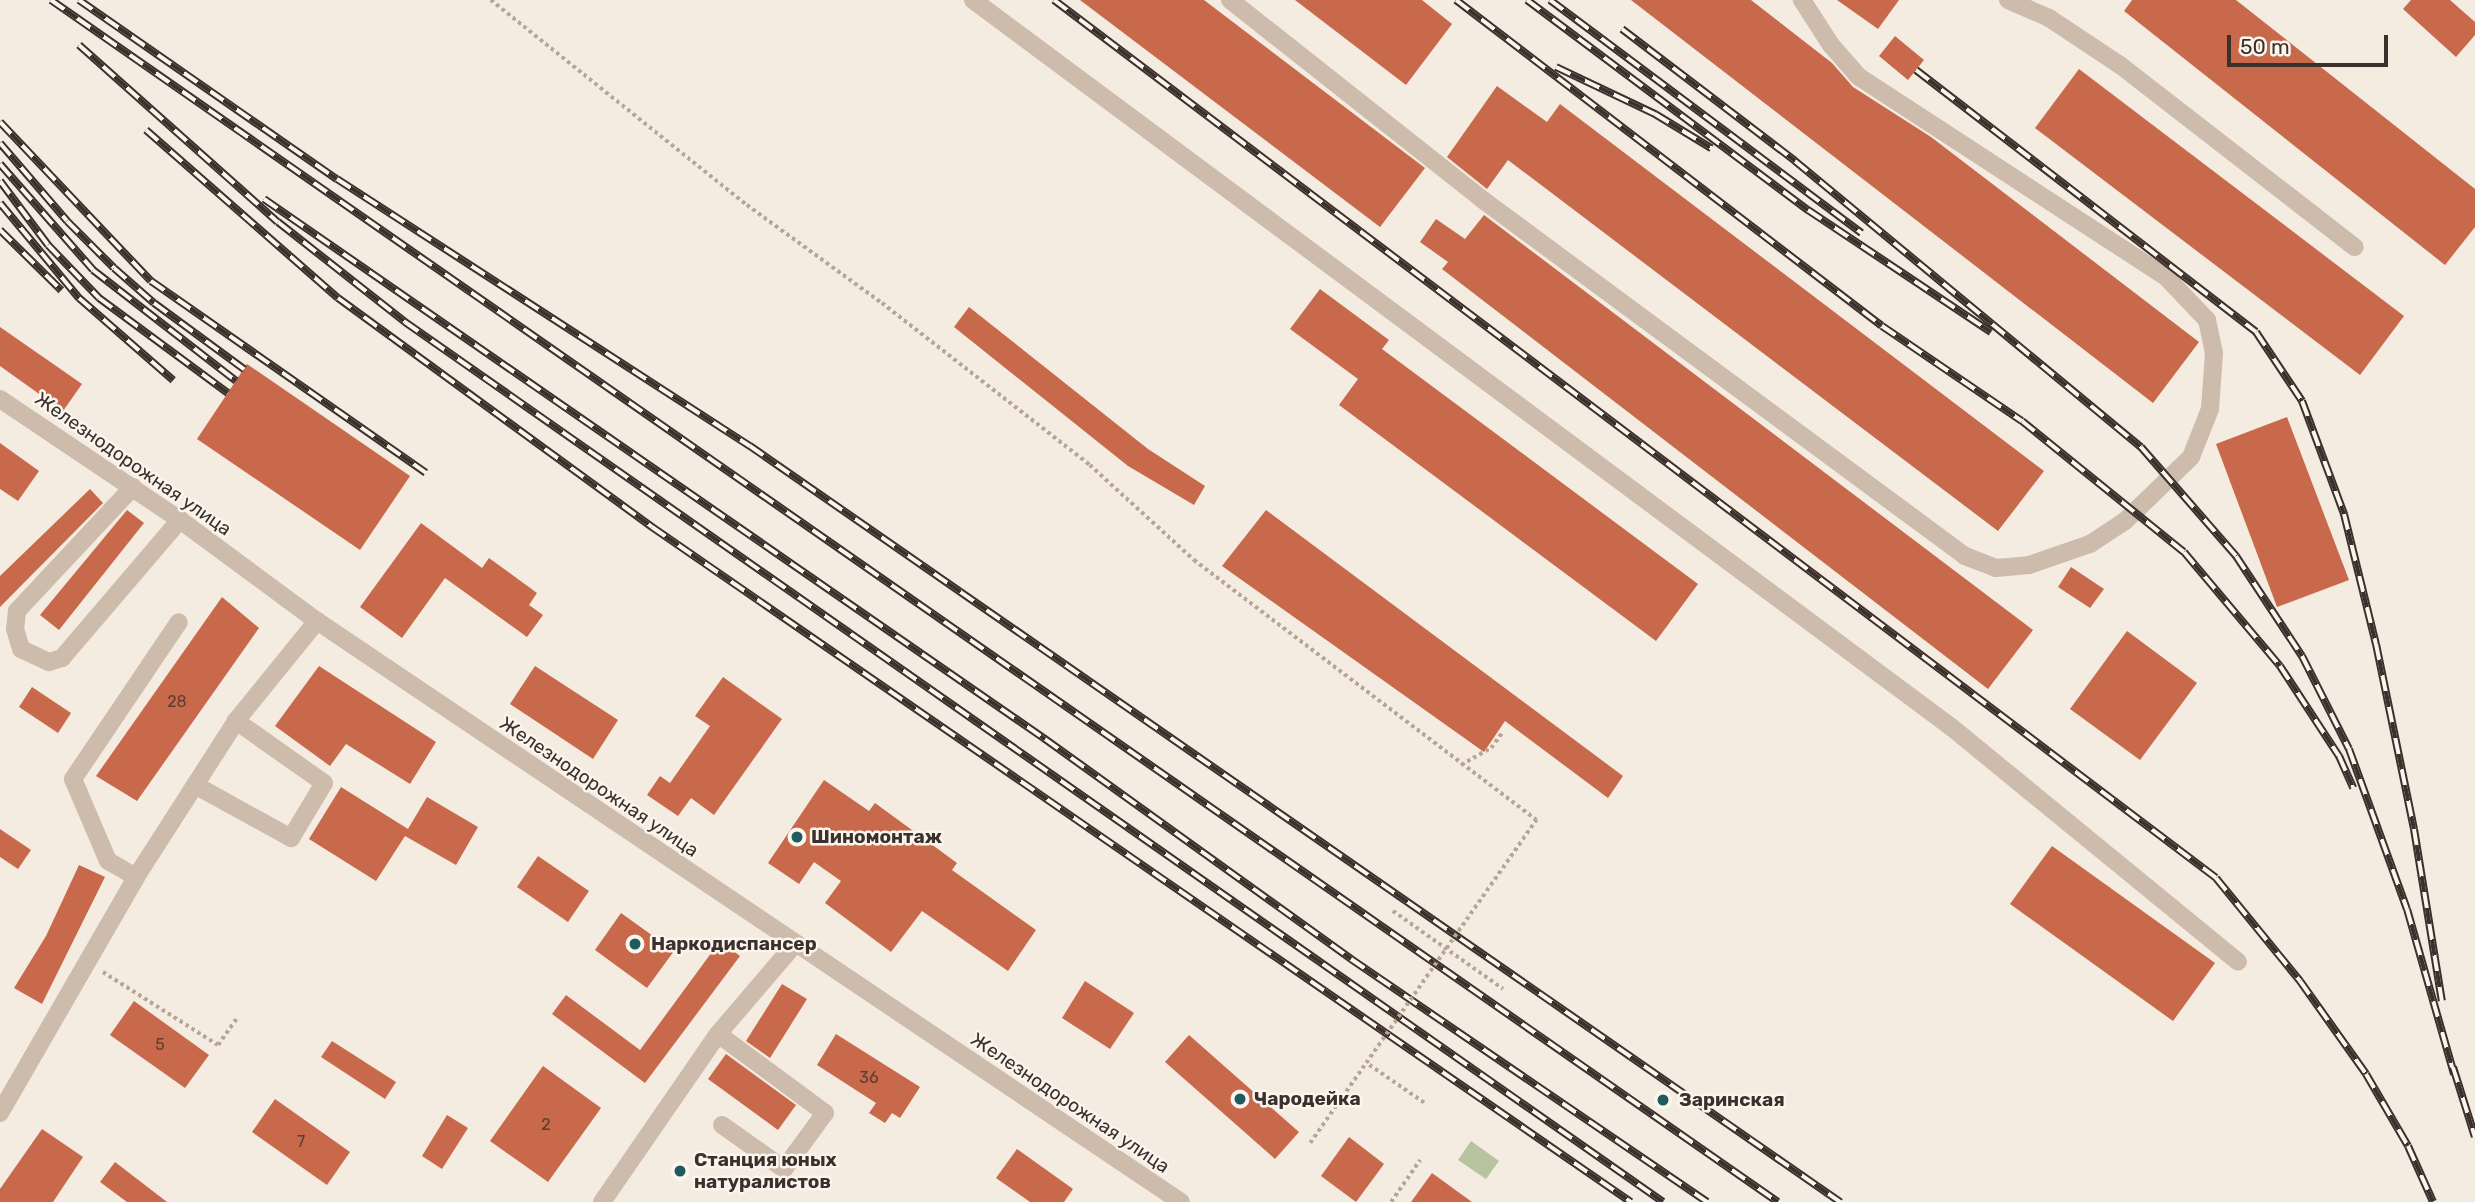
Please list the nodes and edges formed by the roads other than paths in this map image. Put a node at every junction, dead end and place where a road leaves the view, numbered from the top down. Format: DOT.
graph roads {
  1 [pos="973,0"];
  2 [pos="1230,0"];
  3 [pos="1802,0"];
  4 [pos="2008,0"];
  5 [pos="2355,247"];
  6 [pos="0,399"];
  7 [pos="133,487"];
  8 [pos="180,520"];
  9 [pos="317,621"];
  10 [pos="179,622"];
  11 [pos="236,721"];
  12 [pos="195,785"];
  13 [pos="136,877"];
  14 [pos="794,945"];
  15 [pos="2238,962"];
  16 [pos="718,1034"];
  17 [pos="0,1113"];
  18 [pos="722,1125"];
  19 [pos="602,1202"];
  20 [pos="1181,1202"];
  1 -- 15 [label="street"];
  2 -- 3 [label="street"];
  4 -- 5 [label="street"];
  6 -- 7 [label="street, Железнодорожная улица"];
  7 -- 8 [label="street, Железнодорожная улица"];
  7 -- 8 [label="street"];
  8 -- 9 [label="street, Железнодорожная улица"];
  9 -- 11 [label="street"];
  9 -- 14 [label="street, Железнодорожная улица"];
  10 -- 13 [label="street"];
  11 -- 12 [label="street"];
  11 -- 12 [label="street"];
  12 -- 13 [label="street"];
  13 -- 17 [label="street"];
  14 -- 16 [label="street"];
  14 -- 20 [label="street, Железнодорожная улица"];
  16 -- 18 [label="street"];
  16 -- 19 [label="street"];
}
